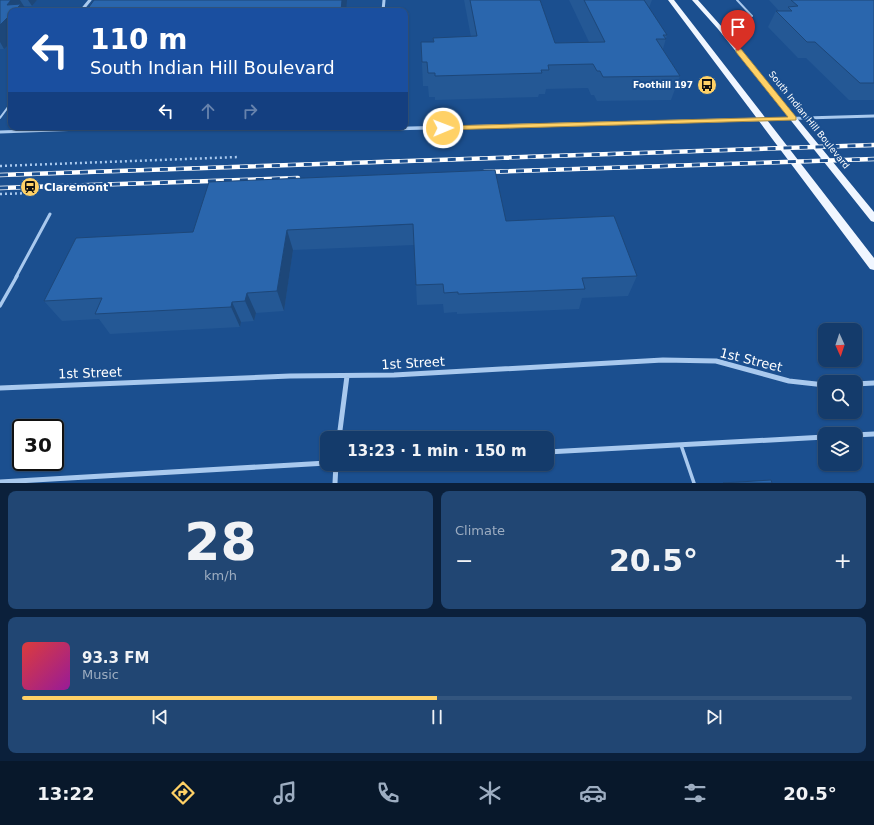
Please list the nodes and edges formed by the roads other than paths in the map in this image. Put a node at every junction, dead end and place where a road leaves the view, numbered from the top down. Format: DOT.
graph roads {
  1 [pos="90,0"];
  2 [pos="671,0"];
  3 [pos="695,0"];
  4 [pos="737,0"];
  5 [pos="16,8"];
  6 [pos="54,8"];
  7 [pos="83,8"];
  8 [pos="752,16"];
  9 [pos="8,107"];
  10 [pos="874,116"];
  11 [pos="0,118"];
  12 [pos="794,119"];
  13 [pos="763,120"];
  14 [pos="408,127"];
  15 [pos="55,130"];
  16 [pos="0,132"];
  17 [pos="50,214"];
  18 [pos="874,219"];
  19 [pos="874,266"];
  20 [pos="0,306"];
  21 [pos="346,376"];
  22 [pos="874,383"];
  23 [pos="818,384"];
  24 [pos="862,384"];
  25 [pos="0,388"];
  26 [pos="340,431"];
  27 [pos="874,434"];
  28 [pos="862,435"];
  29 [pos="818,437"];
  30 [pos="681,444"];
  31 [pos="554,452"];
  32 [pos="320,463"];
  33 [pos="336,471"];
  34 [pos="0,482"];
  35 [pos="335,483"];
  36 [pos="694,483"];
  1 -- 7 [label="street"];
  2 -- 13 [label="main road"];
  3 -- 12 [label="main road, South Indian Hill Boulevard"];
  4 -- 8 [label="lane"];
  5 -- 6 [label="lane"];
  9 -- 11 [label="lane"];
  10 -- 12 [label="street"];
  12 -- 13 [label="street"];
  12 -- 18 [label="main road, South Indian Hill Boulevard"];
  13 -- 14 [label="street"];
  13 -- 19 [label="main road"];
  15 -- 16 [label="lane"];
  17 -- 20 [label="lane"];
  21 -- 23 [label="street, 1st Street"];
  21 -- 25 [label="street, 1st Street"];
  21 -- 26 [label="street"];
  22 -- 24 [label="street"];
  27 -- 28 [label="street"];
  29 -- 30 [label="street"];
  30 -- 31 [label="street"];
  30 -- 36 [label="lane"];
  32 -- 34 [label="street"];
  33 -- 35 [label="street"];
}
